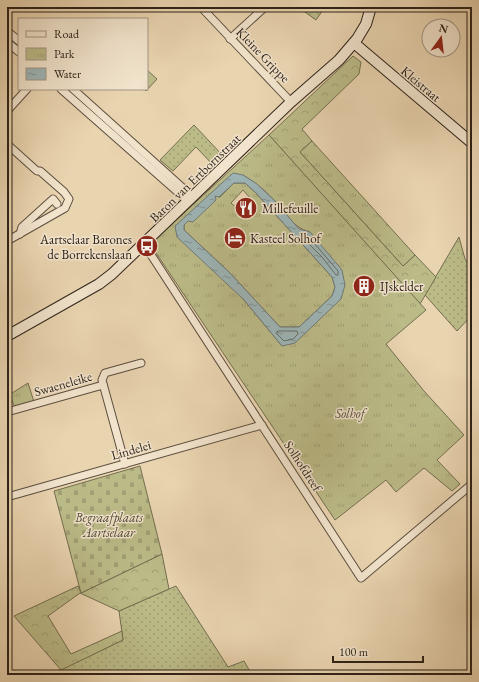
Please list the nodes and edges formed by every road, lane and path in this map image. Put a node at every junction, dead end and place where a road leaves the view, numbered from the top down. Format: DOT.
graph roads {
  1 [pos="200,7"];
  2 [pos="265,7"];
  3 [pos="371,7"];
  4 [pos="7,31"];
  5 [pos="230,39"];
  6 [pos="18,40"];
  7 [pos="7,42"];
  8 [pos="354,43"];
  9 [pos="18,51"];
  10 [pos="26,90"];
  11 [pos="62,90"];
  12 [pos="74,90"];
  13 [pos="291,102"];
  14 [pos="7,112"];
  15 [pos="472,143"];
  16 [pos="7,144"];
  17 [pos="190,199"];
  18 [pos="57,204"];
  19 [pos="20,234"];
  20 [pos="7,241"];
  21 [pos="144,244"];
  22 [pos="7,336"];
  23 [pos="141,363"];
  24 [pos="103,385"];
  25 [pos="7,412"];
  26 [pos="262,425"];
  27 [pos="125,464"];
  28 [pos="472,484"];
  29 [pos="7,497"];
  1 -- 5 [label="street, Kleine Grippe"];
  2 -- 5 [label="street"];
  3 -- 8 [label="street, Baron van Ertbornstraat"];
  4 -- 6 [label="street"];
  5 -- 13 [label="street, Kleine Grippe"];
  7 -- 9 [label="street"];
  8 -- 13 [label="street, Baron van Ertbornstraat"];
  8 -- 15 [label="street, Kleistraat"];
  10 -- 14 [label="street"];
  11 -- 17 [label="street"];
  12 -- 17 [label="street"];
  13 -- 17 [label="street, Baron van Ertbornstraat"];
  16 -- 19 [label="street"];
  17 -- 21 [label="street, Baron van Ertbornstraat"];
  18 -- 19 [label="street"];
  19 -- 20 [label="street"];
  21 -- 22 [label="street, Baron van Ertbornstraat"];
  21 -- 26 [label="street, Solhofdreef"];
  23 -- 24 [label="street, Swaeneleike"];
  24 -- 25 [label="street, Swaeneleike"];
  24 -- 27 [label="street, Swaeneleike"];
  26 -- 27 [label="street, Lindelei"];
  26 -- 28 [label="street, Solhofdreef"];
  27 -- 29 [label="street, Lindelei"];
}
